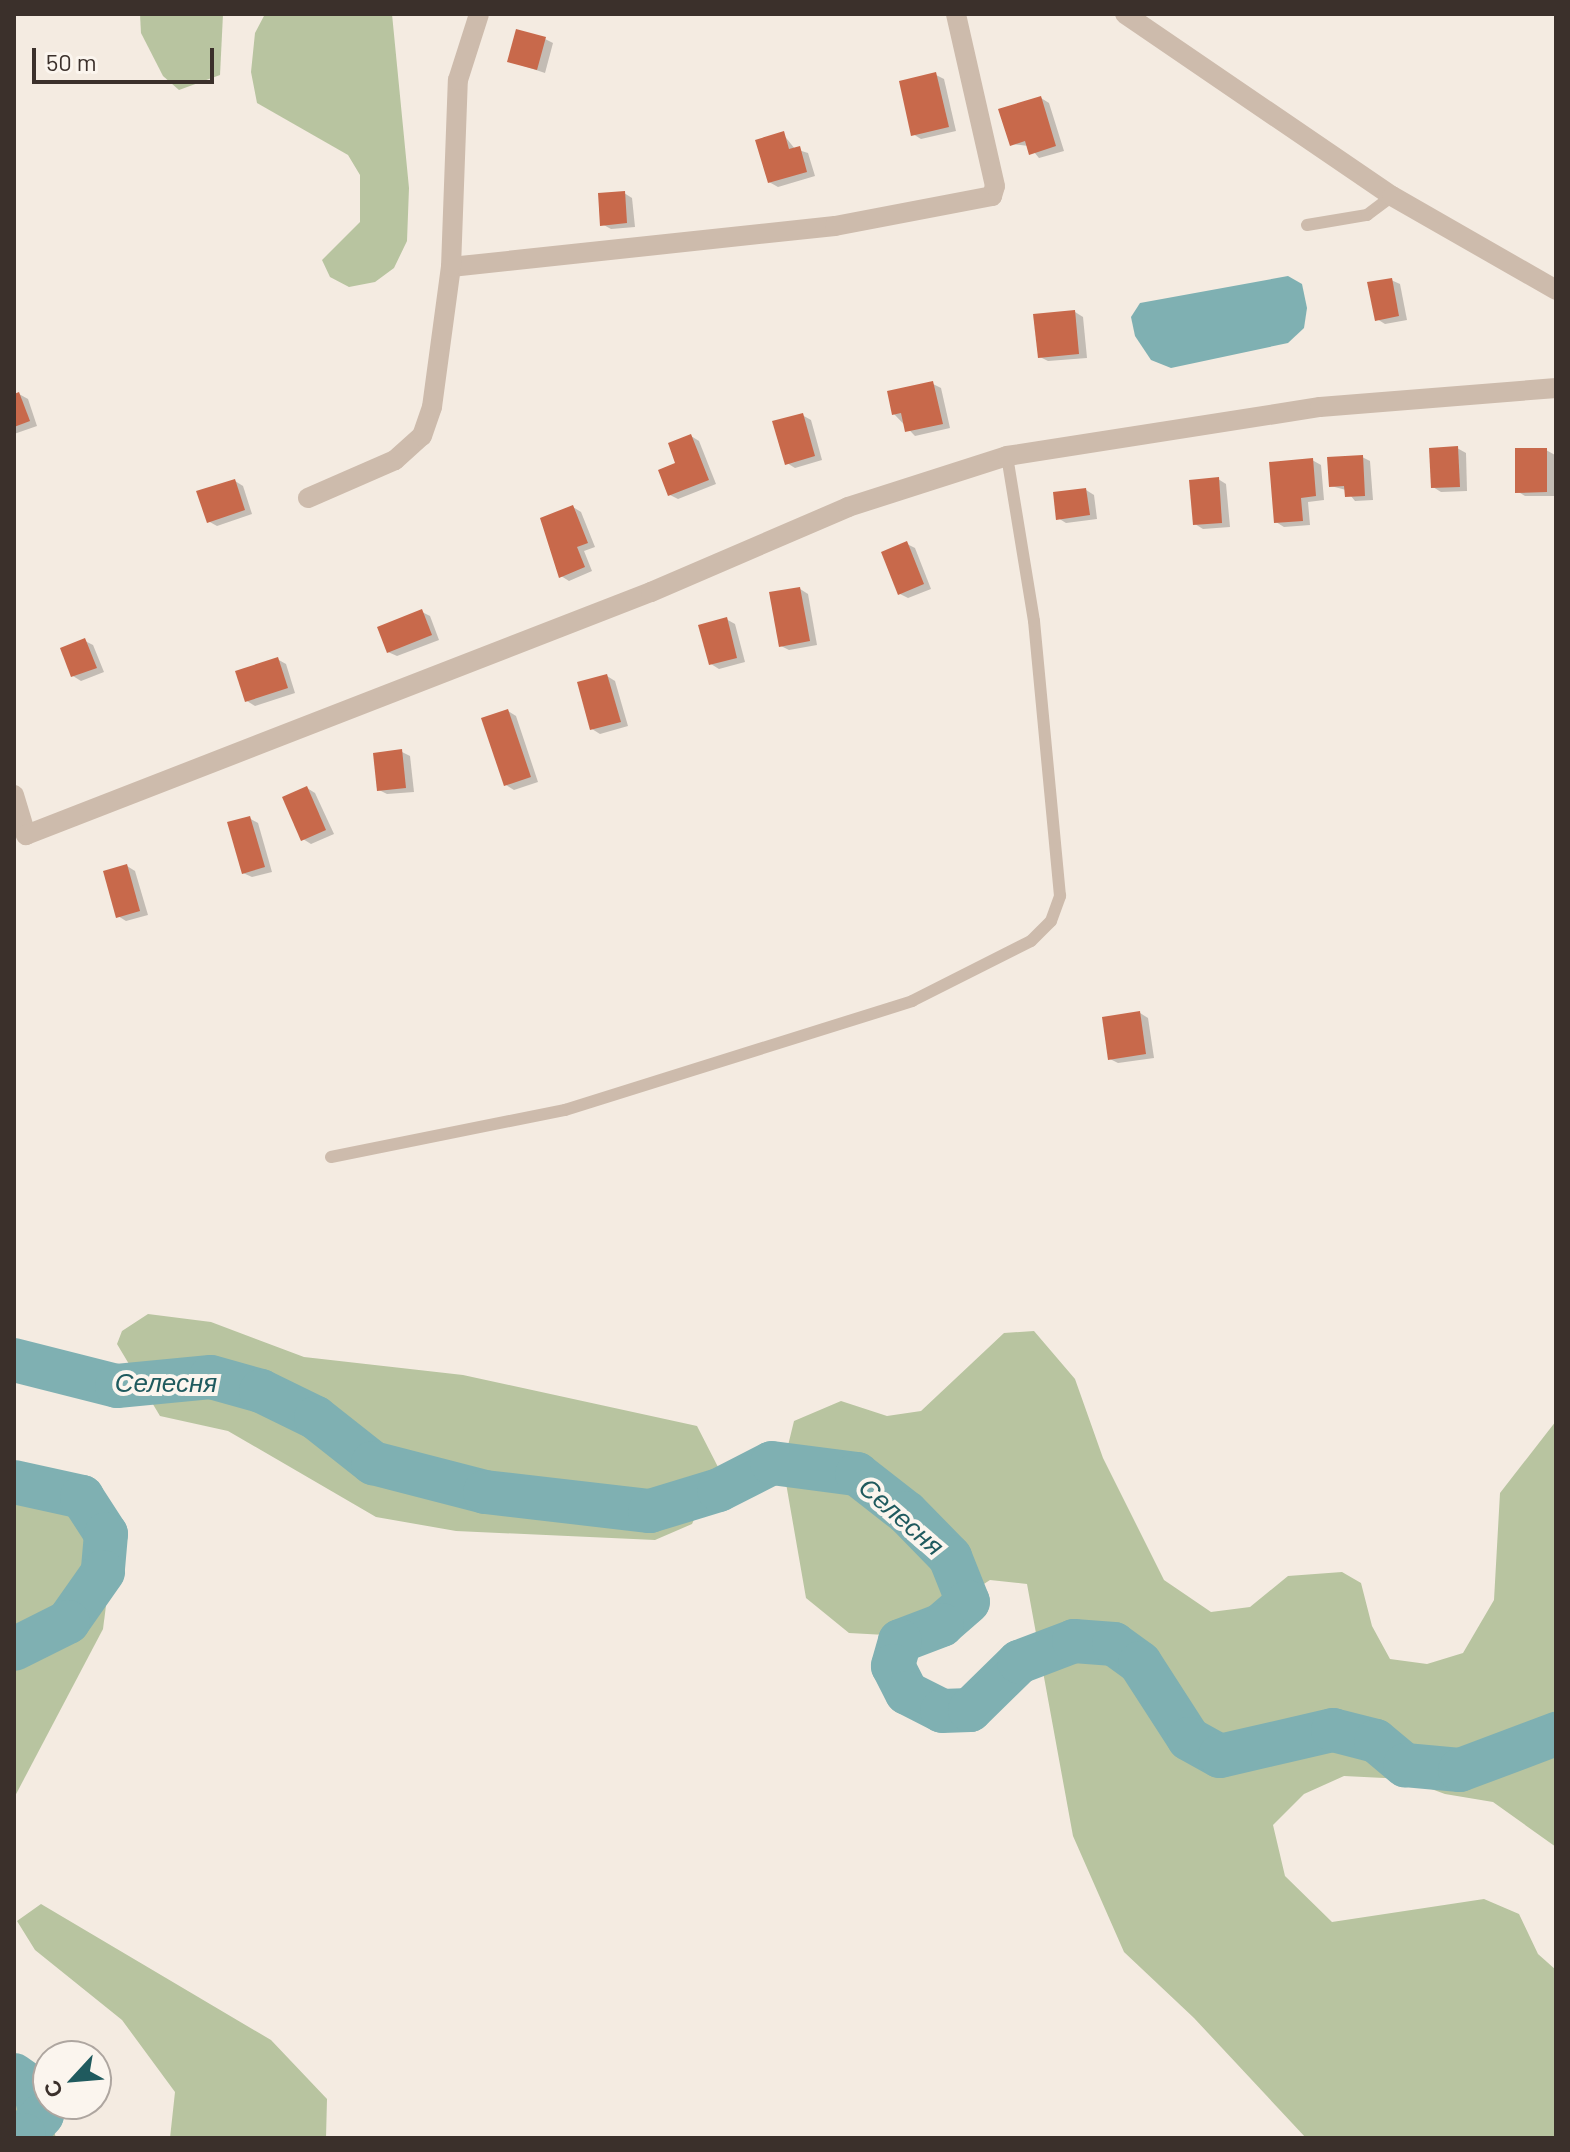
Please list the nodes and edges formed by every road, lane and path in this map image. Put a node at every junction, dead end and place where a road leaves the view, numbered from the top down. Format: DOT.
graph roads {
  1 [pos="479,14"];
  2 [pos="956,14"];
  3 [pos="1125,14"];
  4 [pos="1392,196"];
  5 [pos="1307,225"];
  6 [pos="451,267"];
  7 [pos="1556,290"];
  8 [pos="1556,388"];
  9 [pos="1007,456"];
  10 [pos="308,498"];
  11 [pos="14,795"];
  12 [pos="331,1157"];
  1 -- 6 [label="street"];
  2 -- 6 [label="street"];
  3 -- 4 [label="street"];
  4 -- 5 [label="lane"];
  4 -- 7 [label="street"];
  6 -- 10 [label="street"];
  8 -- 9 [label="street"];
  9 -- 11 [label="street"];
  9 -- 12 [label="lane"];
}
